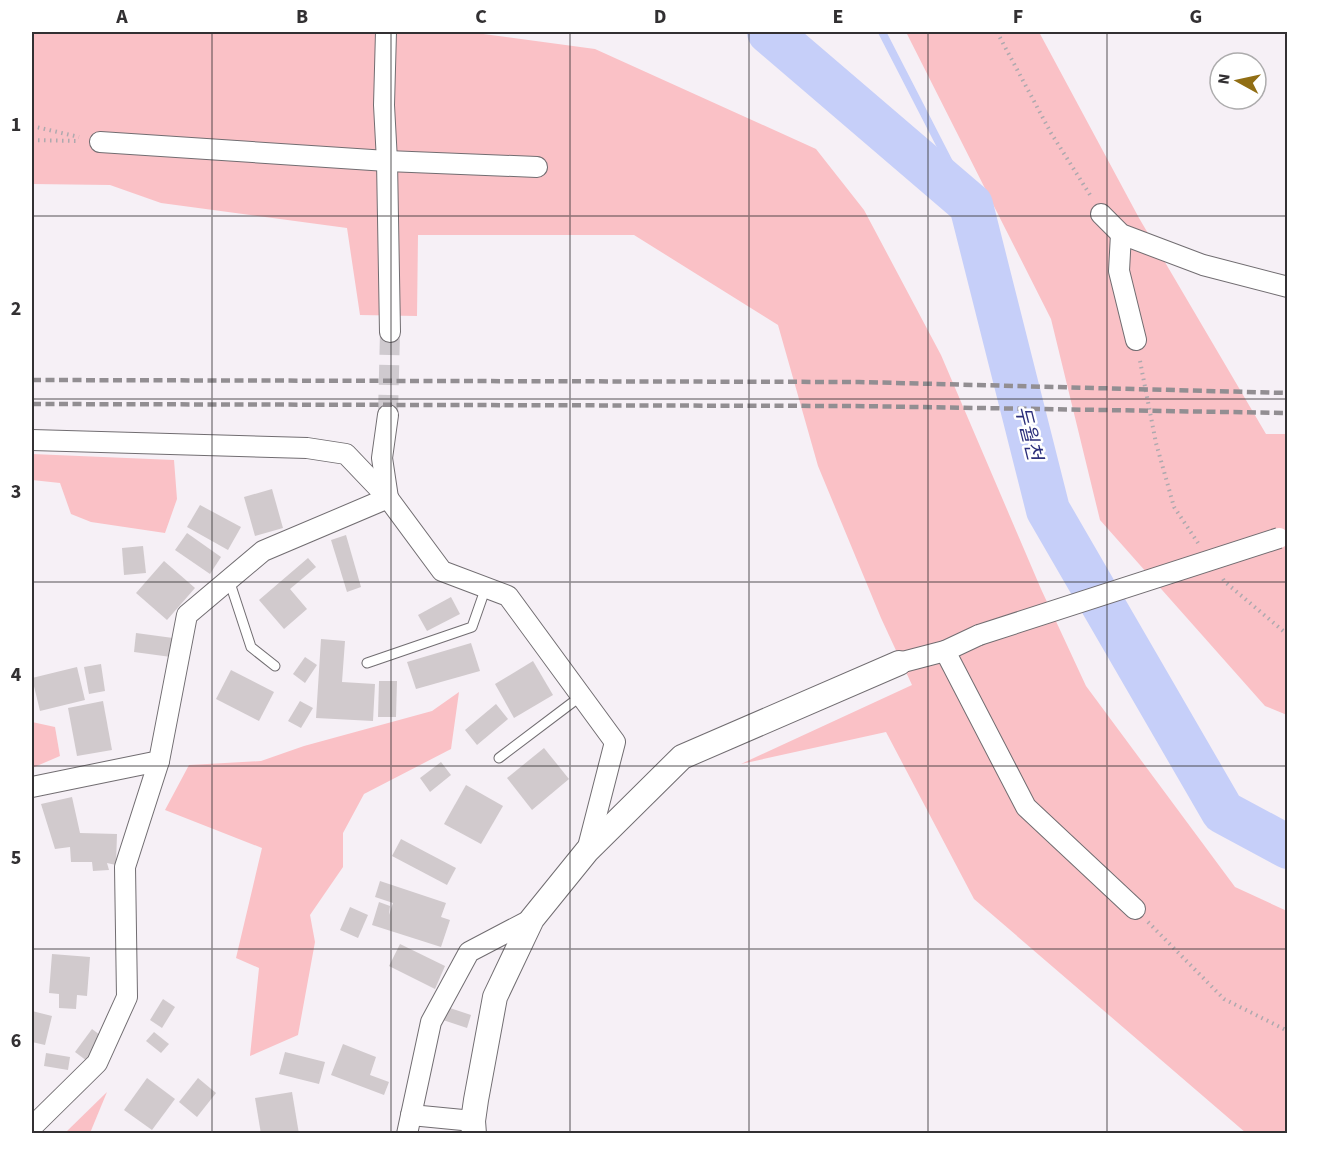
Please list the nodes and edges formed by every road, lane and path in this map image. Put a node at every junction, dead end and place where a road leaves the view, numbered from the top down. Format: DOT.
graph roads {
  1 [pos="386,32"];
  2 [pos="997,32"];
  3 [pos="32,126"];
  4 [pos="32,140"];
  5 [pos="100,142"];
  6 [pos="387,161"];
  7 [pos="537,167"];
  8 [pos="1101,214"];
  9 [pos="1121,234"];
  10 [pos="1287,287"];
  11 [pos="390,332"];
  12 [pos="1136,340"];
  13 [pos="388,415"];
  14 [pos="32,441"];
  15 [pos="388,498"];
  16 [pos="1283,536"];
  17 [pos="1200,545"];
  18 [pos="1219,573"];
  19 [pos="229,580"];
  20 [pos="486,587"];
  21 [pos="1287,635"];
  22 [pos="945,651"];
  23 [pos="367,663"];
  24 [pos="899,663"];
  25 [pos="275,666"];
  26 [pos="581,696"];
  27 [pos="499,758"];
  28 [pos="159,761"];
  29 [pos="32,787"];
  30 [pos="587,851"];
  31 [pos="1134,909"];
  32 [pos="532,919"];
  33 [pos="1287,1031"];
  34 [pos="409,1124"];
  35 [pos="32,1127"];
  36 [pos="474,1127"];
  1 -- 6 [label="street"];
  2 -- 8 [label="path"];
  3 -- 5 [label="path"];
  4 -- 5 [label="path"];
  5 -- 6 [label="street"];
  6 -- 7 [label="street"];
  6 -- 11 [label="street"];
  8 -- 9 [label="street"];
  9 -- 10 [label="street"];
  9 -- 12 [label="street"];
  12 -- 17 [label="path"];
  13 -- 15 [label="street"];
  14 -- 15 [label="street"];
  15 -- 19 [label="street"];
  15 -- 20 [label="street"];
  16 -- 22 [label="street, bridge"];
  18 -- 21 [label="path"];
  19 -- 25 [label="lane"];
  19 -- 28 [label="street"];
  20 -- 23 [label="lane"];
  20 -- 26 [label="street"];
  22 -- 24 [label="street"];
  22 -- 31 [label="street"];
  24 -- 30 [label="street"];
  26 -- 27 [label="lane"];
  26 -- 30 [label="street"];
  28 -- 29 [label="street"];
  28 -- 35 [label="street"];
  30 -- 32 [label="street"];
  31 -- 33 [label="path"];
  32 -- 34 [label="street"];
  32 -- 36 [label="street"];
  34 -- 36 [label="street"];
}
